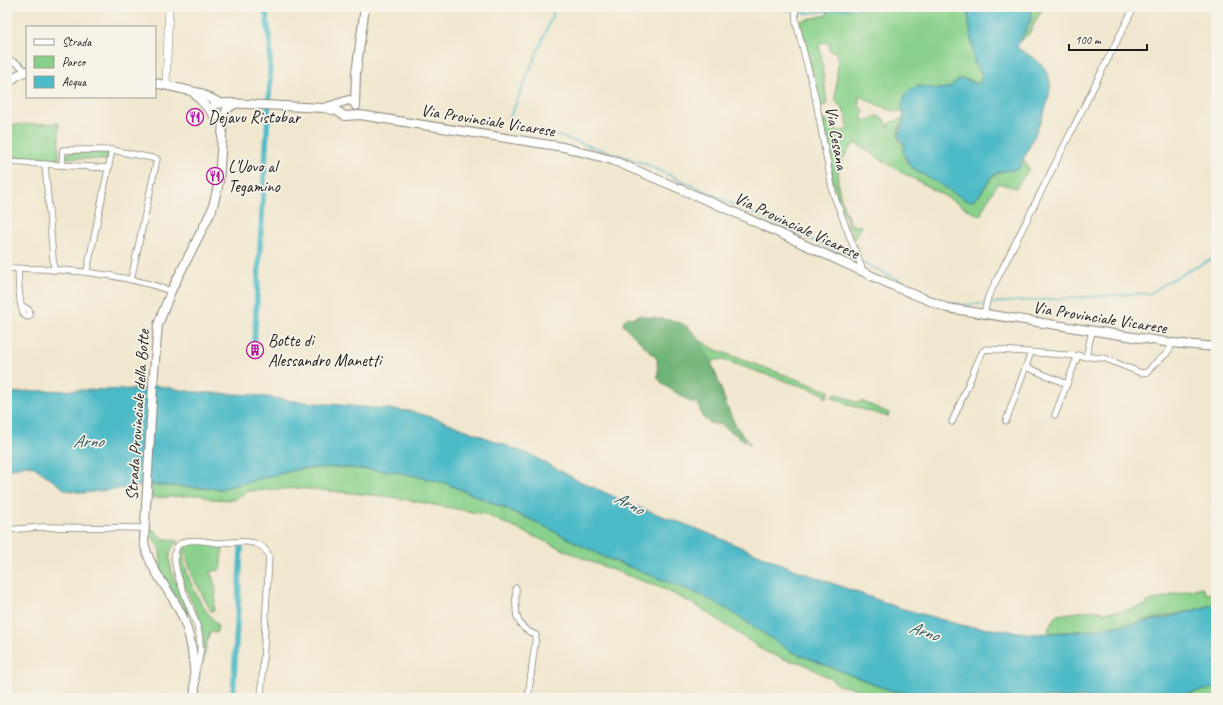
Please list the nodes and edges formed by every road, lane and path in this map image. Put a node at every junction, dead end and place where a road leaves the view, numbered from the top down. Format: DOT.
graph roads {
  1 [pos="169,7"];
  2 [pos="365,7"];
  3 [pos="795,10"];
  4 [pos="1132,11"];
  5 [pos="7,59"];
  6 [pos="26,71"];
  7 [pos="356,73"];
  8 [pos="156,83"];
  9 [pos="7,84"];
  10 [pos="166,85"];
  11 [pos="194,92"];
  12 [pos="344,101"];
  13 [pos="221,103"];
  14 [pos="238,103"];
  15 [pos="356,106"];
  16 [pos="324,108"];
  17 [pos="226,112"];
  18 [pos="341,113"];
  19 [pos="214,115"];
  20 [pos="352,116"];
  21 [pos="371,117"];
  22 [pos="221,136"];
  23 [pos="112,150"];
  24 [pos="7,162"];
  25 [pos="45,164"];
  26 [pos="62,165"];
  27 [pos="109,168"];
  28 [pos="7,268"];
  29 [pos="18,268"];
  30 [pos="861,268"];
  31 [pos="54,270"];
  32 [pos="87,271"];
  33 [pos="131,280"];
  34 [pos="171,291"];
  35 [pos="21,305"];
  36 [pos="984,314"];
  37 [pos="1092,330"];
  38 [pos="1172,343"];
  39 [pos="1215,347"];
  40 [pos="1031,352"];
  41 [pos="1078,355"];
  42 [pos="1086,357"];
  43 [pos="1026,368"];
  44 [pos="1066,384"];
  45 [pos="1055,415"];
  46 [pos="1006,421"];
  47 [pos="952,422"];
  48 [pos="144,528"];
  49 [pos="7,530"];
  50 [pos="516,588"];
  51 [pos="195,675"];
  52 [pos="195,698"];
  53 [pos="261,698"];
  54 [pos="528,698"];
  1 -- 10 [label="street"];
  2 -- 7 [label="main road"];
  3 -- 30 [label="street, Via Cesana"];
  4 -- 36 [label="street"];
  5 -- 6 [label="street"];
  6 -- 9 [label="main road"];
  7 -- 12 [label="main road"];
  7 -- 15 [label="main road"];
  8 -- 10 [label="main road"];
  10 -- 11 [label="main road"];
  11 -- 13 [label="main road"];
  11 -- 19 [label="main road"];
  12 -- 15 [label="main road, Via Provinciale Vicarese"];
  12 -- 16 [label="main road, Via Provinciale Vicarese"];
  12 -- 18 [label="main road"];
  13 -- 14 [label="main road, Via Provinciale Vicarese"];
  13 -- 17 [label="main road"];
  13 -- 19 [label="main road"];
  14 -- 16 [label="main road, Via Provinciale Vicarese"];
  14 -- 17 [label="main road"];
  15 -- 20 [label="main road"];
  15 -- 21 [label="main road, Via Provinciale Vicarese"];
  16 -- 18 [label="main road, Via Provinciale Vicarese"];
  17 -- 19 [label="main road"];
  17 -- 22 [label="main road, Strada Provinciale della Botte"];
  18 -- 20 [label="main road, Via Provinciale Vicarese"];
  19 -- 22 [label="main road, Strada Provinciale della Botte"];
  20 -- 21 [label="main road, Via Provinciale Vicarese"];
  21 -- 30 [label="main road, Via Provinciale Vicarese"];
  22 -- 34 [label="main road, Strada Provinciale della Botte"];
  23 -- 26 [label="street"];
  23 -- 27 [label="street"];
  23 -- 33 [label="street"];
  24 -- 25 [label="street"];
  25 -- 26 [label="street"];
  25 -- 31 [label="street"];
  26 -- 27 [label="street"];
  27 -- 32 [label="street"];
  28 -- 29 [label="street"];
  29 -- 31 [label="street"];
  29 -- 35 [label="street"];
  30 -- 36 [label="main road, Via Provinciale Vicarese"];
  31 -- 32 [label="street"];
  32 -- 33 [label="street"];
  33 -- 34 [label="street"];
  34 -- 48 [label="main road, Strada Provinciale della Botte"];
  36 -- 37 [label="main road, Via Provinciale Vicarese"];
  37 -- 38 [label="main road, Via Provinciale Vicarese"];
  37 -- 42 [label="street"];
  38 -- 39 [label="main road, Via Provinciale Vicarese"];
  38 -- 42 [label="street"];
  40 -- 41 [label="street"];
  40 -- 43 [label="street"];
  40 -- 47 [label="street"];
  41 -- 42 [label="street"];
  41 -- 44 [label="street"];
  43 -- 44 [label="street"];
  43 -- 46 [label="street"];
  44 -- 45 [label="street"];
  48 -- 49 [label="street"];
  48 -- 51 [label="main road, Strada Provinciale della Botte"];
  50 -- 54 [label="street"];
  51 -- 52 [label="main road, Strada Provinciale della Botte"];
  51 -- 53 [label="street"];
}
